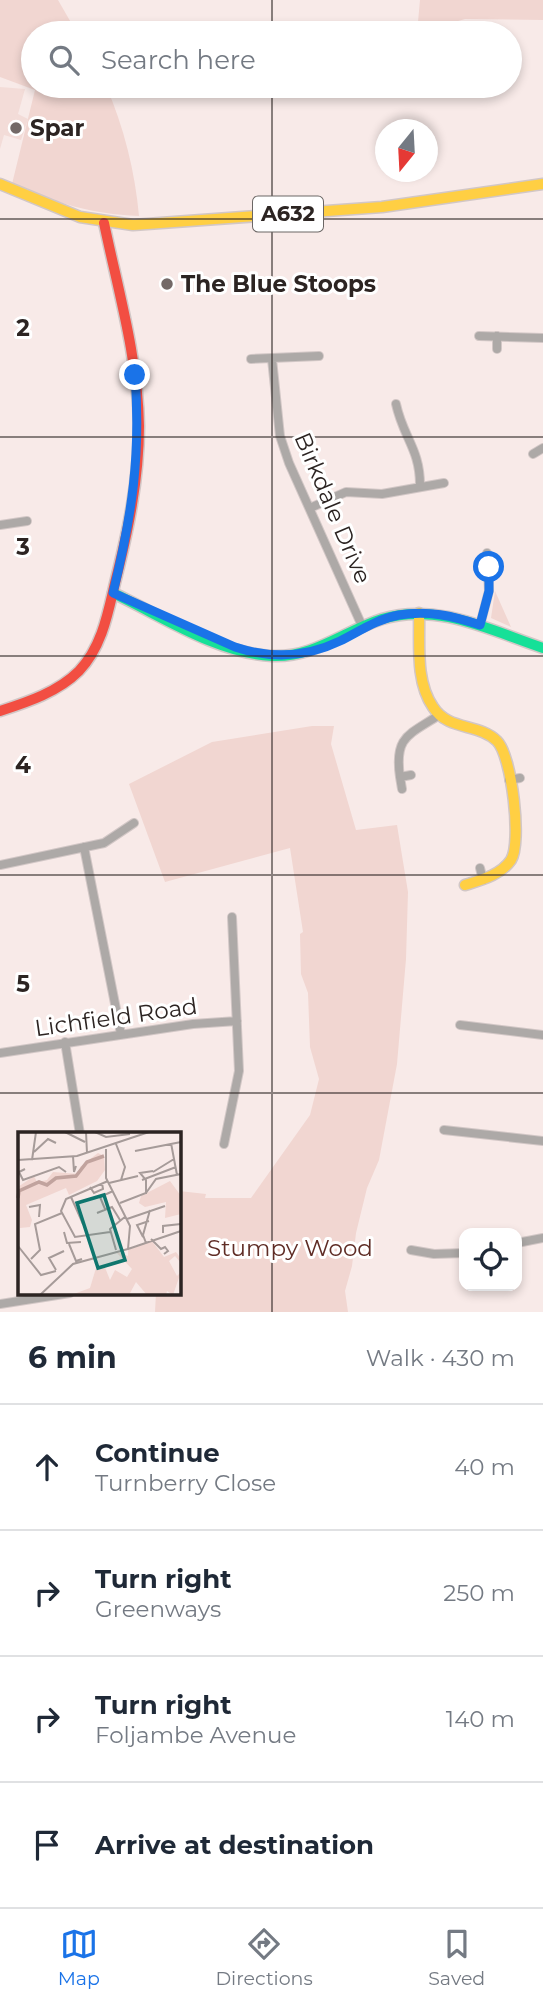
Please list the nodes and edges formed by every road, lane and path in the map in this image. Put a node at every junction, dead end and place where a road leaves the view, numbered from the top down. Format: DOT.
graph roads {
  1 [pos="0,184"];
  2 [pos="543,184"];
  3 [pos="104,223"];
  4 [pos="479,336"];
  5 [pos="496,337"];
  6 [pos="543,338"];
  7 [pos="497,349"];
  8 [pos="319,356"];
  9 [pos="250,359"];
  10 [pos="272,359"];
  11 [pos="396,404"];
  12 [pos="533,442"];
  13 [pos="538,451"];
  14 [pos="444,483"];
  15 [pos="420,485"];
  16 [pos="310,508"];
  17 [pos="27,520"];
  18 [pos="0,525"];
  19 [pos="487,553"];
  20 [pos="489,567"];
  21 [pos="478,568"];
  22 [pos="113,593"];
  23 [pos="419,613"];
  24 [pos="480,625"];
  25 [pos="363,628"];
  26 [pos="543,648"];
  27 [pos="0,711"];
  28 [pos="439,715"];
  29 [pos="411,775"];
  30 [pos="400,776"];
  31 [pos="402,789"];
  32 [pos="134,823"];
  33 [pos="84,847"];
  34 [pos="0,865"];
  35 [pos="480,868"];
  36 [pos="483,880"];
  37 [pos="465,885"];
  38 [pos="232,917"];
  39 [pos="237,1021"];
  40 [pos="460,1025"];
  41 [pos="121,1034"];
  42 [pos="543,1035"];
  43 [pos="65,1042"];
  44 [pos="0,1054"];
  45 [pos="444,1130"];
  46 [pos="80,1132"];
  47 [pos="543,1141"];
  48 [pos="224,1144"];
  49 [pos="543,1238"];
  50 [pos="522,1242"];
  51 [pos="411,1250"];
  52 [pos="459,1253"];
  53 [pos="64,1294"];
  54 [pos="0,1304"];
  1 -- 3 [label="street, A632"];
  2 -- 3 [label="street, A632"];
  3 -- 22 [label="street"];
  4 -- 5 [label="street"];
  5 -- 6 [label="street"];
  5 -- 7 [label="street"];
  8 -- 10 [label="street"];
  9 -- 10 [label="street"];
  10 -- 16 [label="street, Birkdale Drive"];
  11 -- 15 [label="street"];
  12 -- 13 [label="street"];
  14 -- 15 [label="street"];
  15 -- 16 [label="street"];
  16 -- 25 [label="street, Birkdale Drive"];
  17 -- 18 [label="street"];
  19 -- 20 [label="street"];
  20 -- 21 [label="street"];
  20 -- 24 [label="street"];
  22 -- 25 [label="street"];
  22 -- 27 [label="street"];
  23 -- 24 [label="street"];
  23 -- 25 [label="street"];
  23 -- 28 [label="street"];
  24 -- 26 [label="street"];
  28 -- 30 [label="street"];
  28 -- 36 [label="street"];
  29 -- 30 [label="street"];
  30 -- 31 [label="street"];
  32 -- 33 [label="street"];
  33 -- 34 [label="street"];
  33 -- 41 [label="street"];
  35 -- 36 [label="street"];
  36 -- 37 [label="street"];
  38 -- 39 [label="street"];
  39 -- 41 [label="street, Lichfield Road"];
  39 -- 48 [label="street"];
  40 -- 42 [label="street"];
  41 -- 43 [label="street, Lichfield Road"];
  43 -- 44 [label="street, Lichfield Road"];
  43 -- 46 [label="street"];
  45 -- 47 [label="street"];
  49 -- 50 [label="street"];
  51 -- 52 [label="street"];
  53 -- 54 [label="street"];
}
